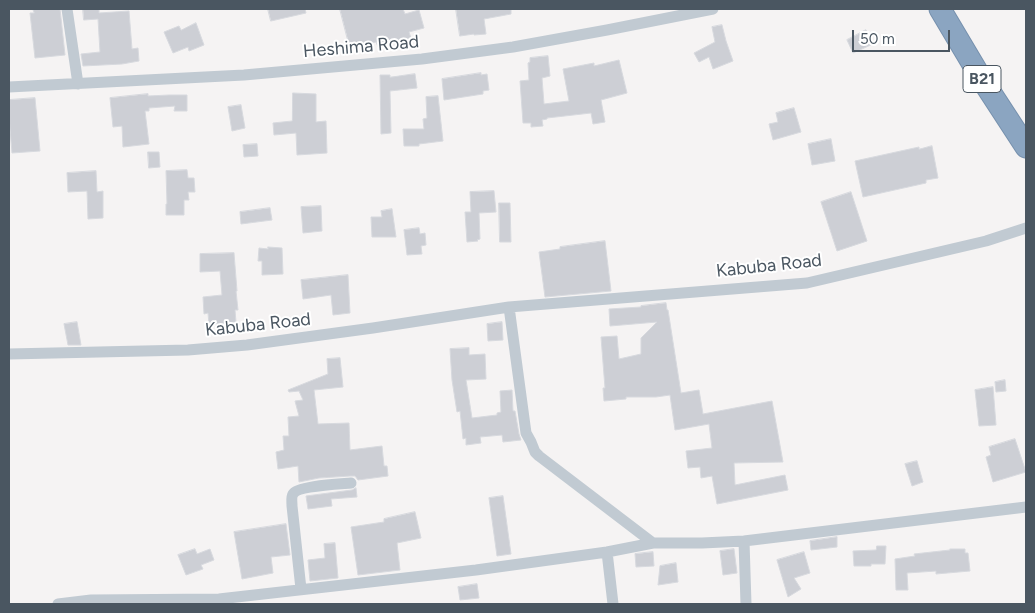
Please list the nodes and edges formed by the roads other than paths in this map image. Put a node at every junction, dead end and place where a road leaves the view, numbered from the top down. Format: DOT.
graph roads {
  1 [pos="67,9"];
  2 [pos="713,9"];
  3 [pos="940,9"];
  4 [pos="78,84"];
  5 [pos="9,87"];
  6 [pos="1026,148"];
  7 [pos="1026,228"];
  8 [pos="509,308"];
  9 [pos="9,354"];
  10 [pos="351,483"];
  11 [pos="1026,507"];
  12 [pos="744,540"];
  13 [pos="653,543"];
  14 [pos="607,552"];
  15 [pos="301,589"];
  16 [pos="58,604"];
  17 [pos="613,604"];
  18 [pos="746,604"];
  1 -- 4 [label="street"];
  2 -- 4 [label="street, Heshima Road"];
  3 -- 6 [label="highway, B21"];
  4 -- 5 [label="street, Heshima Road"];
  7 -- 8 [label="street, Kabuba Road"];
  8 -- 9 [label="street, Kabuba Road"];
  8 -- 13 [label="street"];
  10 -- 15 [label="street"];
  11 -- 12 [label="street"];
  12 -- 13 [label="street"];
  12 -- 18 [label="street"];
  13 -- 14 [label="street"];
  14 -- 15 [label="street"];
  14 -- 17 [label="street"];
  15 -- 16 [label="street"];
}
